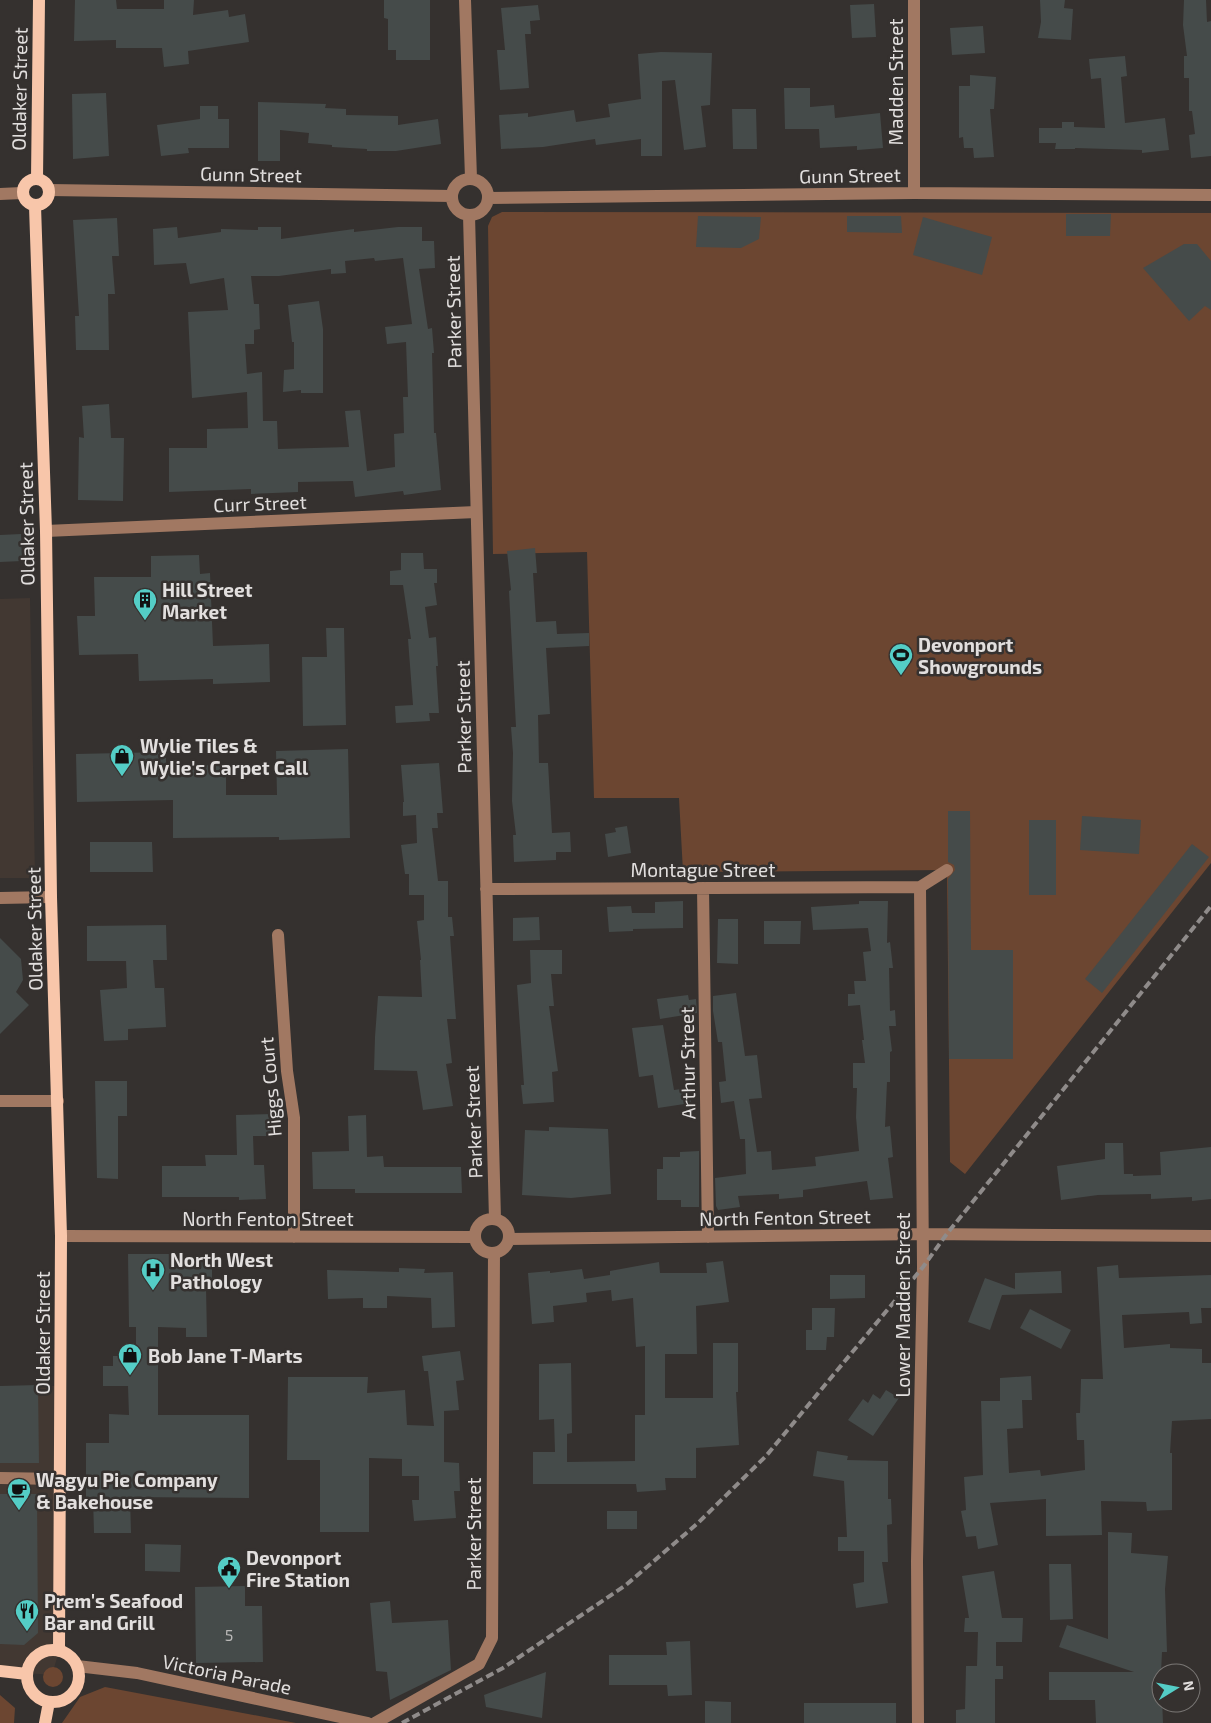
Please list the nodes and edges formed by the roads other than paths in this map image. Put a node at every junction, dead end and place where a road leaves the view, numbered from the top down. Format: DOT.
graph roads {
  1 [pos="39,0"];
  2 [pos="465,0"];
  3 [pos="914,0"];
  4 [pos="471,178"];
  5 [pos="37,179"];
  6 [pos="49,190"];
  7 [pos="22,193"];
  8 [pos="914,193"];
  9 [pos="0,194"];
  10 [pos="1211,195"];
  11 [pos="452,196"];
  12 [pos="489,198"];
  13 [pos="35,206"];
  14 [pos="469,215"];
  15 [pos="476,512"];
  16 [pos="46,531"];
  17 [pos="948,870"];
  18 [pos="920,887"];
  19 [pos="703,888"];
  20 [pos="486,889"];
  21 [pos="51,897"];
  22 [pos="0,898"];
  23 [pos="278,935"];
  24 [pos="0,1101"];
  25 [pos="58,1101"];
  26 [pos="495,1219"];
  27 [pos="922,1234"];
  28 [pos="61,1236"];
  29 [pos="1211,1236"];
  30 [pos="294,1237"];
  31 [pos="475,1237"];
  32 [pos="708,1237"];
  33 [pos="509,1238"];
  34 [pos="494,1253"];
  35 [pos="0,1478"];
  36 [pos="59,1479"];
  37 [pos="59,1651"];
  38 [pos="77,1666"];
  39 [pos="0,1671"];
  40 [pos="27,1674"];
  41 [pos="49,1702"];
  42 [pos="45,1723"];
  43 [pos="368,1723"];
  44 [pos="375,1723"];
  45 [pos="918,1723"];
  1 -- 5 [label="main road, Oldaker Street"];
  2 -- 4 [label="street"];
  3 -- 8 [label="street, Madden Street"];
  4 -- 11 [label="street"];
  4 -- 12 [label="street"];
  5 -- 6 [label="main road"];
  5 -- 7 [label="main road"];
  6 -- 11 [label="street, Gunn Street"];
  6 -- 13 [label="main road"];
  7 -- 9 [label="street"];
  7 -- 13 [label="main road"];
  8 -- 10 [label="street, Gunn Street"];
  8 -- 12 [label="street, Gunn Street"];
  11 -- 14 [label="street"];
  12 -- 14 [label="street"];
  13 -- 16 [label="main road, Oldaker Street"];
  14 -- 15 [label="street, Parker Street"];
  15 -- 16 [label="street, Curr Street"];
  15 -- 20 [label="street, Parker Street"];
  16 -- 21 [label="main road, Oldaker Street"];
  17 -- 18 [label="street"];
  18 -- 19 [label="street, Montague Street"];
  18 -- 27 [label="street, Lower Madden Street"];
  19 -- 20 [label="street, Montague Street"];
  19 -- 32 [label="street, Arthur Street"];
  20 -- 26 [label="street, Parker Street"];
  21 -- 22 [label="street"];
  21 -- 25 [label="main road, Oldaker Street"];
  23 -- 30 [label="street, Higgs Court"];
  24 -- 25 [label="street"];
  25 -- 28 [label="main road, Oldaker Street"];
  26 -- 31 [label="street"];
  26 -- 33 [label="street"];
  27 -- 29 [label="street, North Fenton Street"];
  27 -- 32 [label="street, North Fenton Street"];
  27 -- 45 [label="street, Lower Madden Street"];
  28 -- 30 [label="street, North Fenton Street"];
  28 -- 36 [label="main road, Oldaker Street"];
  30 -- 31 [label="street, North Fenton Street"];
  31 -- 34 [label="street"];
  32 -- 33 [label="street, North Fenton Street"];
  33 -- 34 [label="street"];
  34 -- 44 [label="street, Parker Street"];
  35 -- 36 [label="street"];
  36 -- 37 [label="main road, Oldaker Street"];
  37 -- 38 [label="main road"];
  37 -- 40 [label="main road"];
  38 -- 41 [label="main road"];
  38 -- 43 [label="street, Victoria Parade"];
  39 -- 40 [label="main road"];
  40 -- 41 [label="main road"];
  41 -- 42 [label="main road"];
}
